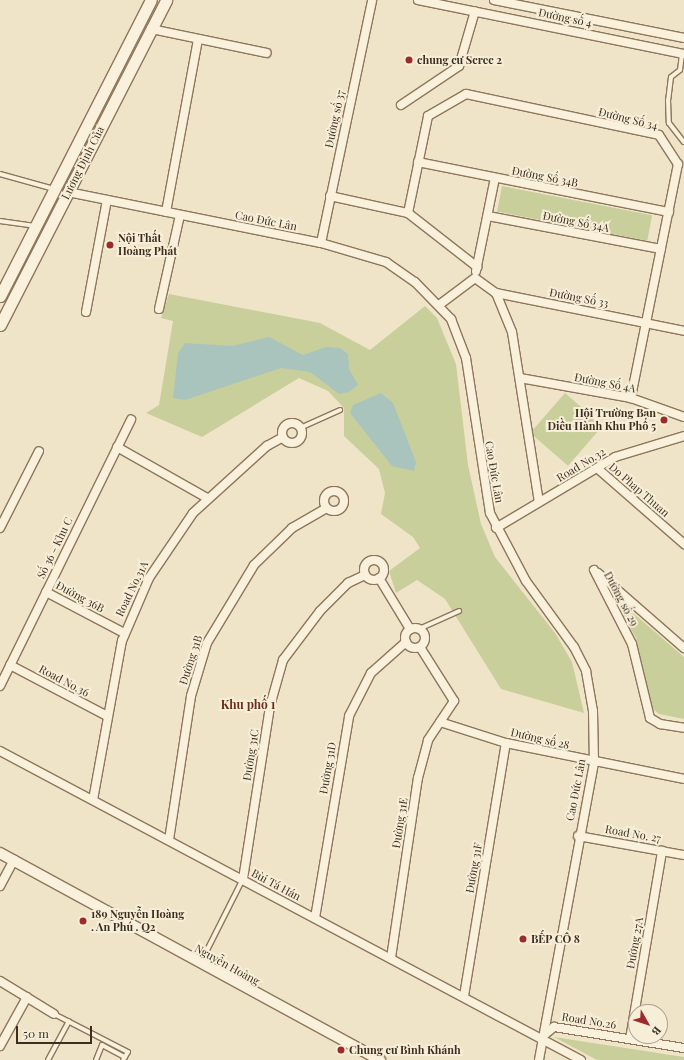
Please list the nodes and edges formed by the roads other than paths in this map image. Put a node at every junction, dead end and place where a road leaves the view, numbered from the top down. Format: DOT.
graph roads {
  1 [pos="151,0"];
  2 [pos="166,0"];
  3 [pos="372,0"];
  4 [pos="418,0"];
  5 [pos="494,0"];
  6 [pos="474,11"];
  7 [pos="151,29"];
  8 [pos="684,38"];
  9 [pos="198,39"];
  10 [pos="267,53"];
  11 [pos="683,54"];
  12 [pos="401,105"];
  13 [pos="684,142"];
  14 [pos="418,162"];
  15 [pos="0,174"];
  16 [pos="495,178"];
  17 [pos="55,190"];
  18 [pos="68,192"];
  19 [pos="330,196"];
  20 [pos="107,200"];
  21 [pos="166,212"];
  22 [pos="669,212"];
  23 [pos="408,213"];
  24 [pos="180,214"];
  25 [pos="488,216"];
  26 [pos="0,221"];
  27 [pos="36,226"];
  28 [pos="321,242"];
  29 [pos="661,249"];
  30 [pos="477,267"];
  31 [pos="475,278"];
  32 [pos="496,293"];
  33 [pos="0,296"];
  34 [pos="439,305"];
  35 [pos="159,309"];
  36 [pos="86,312"];
  37 [pos="646,323"];
  38 [pos="0,325"];
  39 [pos="684,331"];
  40 [pos="520,378"];
  41 [pos="631,398"];
  42 [pos="340,410"];
  43 [pos="684,417"];
  44 [pos="131,420"];
  45 [pos="300,428"];
  46 [pos="684,436"];
  47 [pos="283,437"];
  48 [pos="117,447"];
  49 [pos="39,451"];
  50 [pos="597,468"];
  51 [pos="207,498"];
  52 [pos="539,502"];
  53 [pos="326,508"];
  54 [pos="0,528"];
  55 [pos="496,528"];
  56 [pos="684,544"];
  57 [pos="365,575"];
  58 [pos="380,578"];
  59 [pos="46,592"];
  60 [pos="459,611"];
  61 [pos="419,629"];
  62 [pos="410,630"];
  63 [pos="124,633"];
  64 [pos="406,642"];
  65 [pos="420,647"];
  66 [pos="684,648"];
  67 [pos="10,665"];
  68 [pos="0,686"];
  69 [pos="108,716"];
  70 [pos="440,722"];
  71 [pos="684,728"];
  72 [pos="506,743"];
  73 [pos="0,752"];
  74 [pos="594,762"];
  75 [pos="684,778"];
  76 [pos="93,800"];
  77 [pos="578,836"];
  78 [pos="169,840"];
  79 [pos="662,851"];
  80 [pos="0,853"];
  81 [pos="684,855"];
  82 [pos="14,860"];
  83 [pos="243,880"];
  84 [pos="0,886"];
  85 [pos="315,918"];
  86 [pos="391,958"];
  87 [pos="200,964"];
  88 [pos="0,982"];
  89 [pos="27,996"];
  90 [pos="464,996"];
  91 [pos="636,1004"];
  92 [pos="54,1014"];
  93 [pos="69,1021"];
  94 [pos="542,1037"];
  95 [pos="628,1039"];
  96 [pos="660,1044"];
  97 [pos="0,1046"];
  98 [pos="684,1048"];
  99 [pos="125,1056"];
  100 [pos="48,1060"];
  101 [pos="96,1060"];
  102 [pos="380,1060"];
  103 [pos="539,1060"];
  104 [pos="581,1060"];
  1 -- 17 [label="main road, Lương Định Của"];
  2 -- 7 [label="main road, Lương Định Của"];
  3 -- 19 [label="street, Đường số 37"];
  4 -- 6 [label="street, Đường số 4"];
  5 -- 8 [label="street, Đường số 4"];
  6 -- 11 [label="street, Đường số 4"];
  6 -- 12 [label="street"];
  7 -- 9 [label="street"];
  7 -- 18 [label="main road, Lương Định Của"];
  9 -- 10 [label="street"];
  9 -- 21 [label="street"];
  11 -- 13 [label="lane"];
  14 -- 16 [label="street, Đường Số 34B"];
  14 -- 22 [label="street, Đường Số 34"];
  14 -- 23 [label="street, Đường Số 34"];
  15 -- 17 [label="lane"];
  16 -- 22 [label="street, Đường Số 34B"];
  16 -- 25 [label="street"];
  17 -- 27 [label="main road, Lương Định Của"];
  18 -- 20 [label="street, Cao Đức Lân"];
  18 -- 38 [label="main road, Lương Định Của"];
  19 -- 23 [label="street"];
  19 -- 28 [label="street, Đường số 37"];
  20 -- 21 [label="street, Cao Đức Lân"];
  20 -- 36 [label="street"];
  21 -- 24 [label="street, Cao Đức Lân"];
  22 -- 29 [label="street, Đường Số 34"];
  23 -- 30 [label="street"];
  24 -- 28 [label="street, Cao Đức Lân"];
  24 -- 35 [label="street"];
  25 -- 29 [label="street, Đường Số 34A"];
  25 -- 30 [label="street"];
  26 -- 27 [label="lane"];
  27 -- 33 [label="main road, Lương Định Của"];
  28 -- 34 [label="street, Cao Đức Lân"];
  29 -- 37 [label="street, Đường Số 34"];
  30 -- 31 [label="street"];
  31 -- 32 [label="street, Đường Số 33"];
  31 -- 34 [label="street"];
  32 -- 37 [label="street, Đường Số 33"];
  32 -- 40 [label="street"];
  34 -- 55 [label="street, Cao Đức Lân"];
  37 -- 39 [label="street, Đường Số 33"];
  37 -- 41 [label="street, Đường Số 34"];
  40 -- 41 [label="street, Đường Số 4A"];
  40 -- 52 [label="street"];
  41 -- 43 [label="street, Đường Số 4A"];
  42 -- 45 [label="lane"];
  44 -- 48 [label="street, Số 36 - Khu C"];
  45 -- 47 [label="street"];
  45 -- 47 [label="street"];
  46 -- 50 [label="street, Road No.32"];
  47 -- 51 [label="street, Road No.31A"];
  48 -- 51 [label="street"];
  48 -- 59 [label="street, Số 36 - Khu C"];
  49 -- 54 [label="street"];
  50 -- 52 [label="street, Road No.32"];
  50 -- 56 [label="street, Do Phap Thuan"];
  51 -- 63 [label="street, Road No.31A"];
  52 -- 55 [label="street, Road No.32"];
  53 -- 78 [label="street, Đường 31B"];
  55 -- 74 [label="street, Cao Đức Lân"];
  57 -- 58 [label="street"];
  57 -- 58 [label="street"];
  57 -- 83 [label="street, Đường 31C"];
  58 -- 62 [label="street"];
  59 -- 63 [label="street, Đường 36B"];
  59 -- 67 [label="street, Số 36 - Khu C"];
  60 -- 61 [label="lane"];
  61 -- 62 [label="street"];
  61 -- 65 [label="street"];
  62 -- 64 [label="street"];
  63 -- 69 [label="street, Road No.31A"];
  64 -- 65 [label="street"];
  64 -- 85 [label="street, Đường 31D"];
  65 -- 70 [label="street, Đường 31E"];
  66 -- 71 [label="street, Đường số 29"];
  67 -- 68 [label="street, Số 36 - Khu C"];
  67 -- 69 [label="street, Road No.36"];
  69 -- 76 [label="street, Road No.31A"];
  70 -- 72 [label="street, Đường số 28"];
  70 -- 86 [label="street, Đường 31E"];
  72 -- 74 [label="street, Đường số 28"];
  72 -- 90 [label="street, Đường 31F"];
  73 -- 76 [label="street, Bùi Tá Hán"];
  74 -- 75 [label="street, Đường số 28"];
  74 -- 77 [label="street, Cao Đức Lân"];
  76 -- 78 [label="street, Bùi Tá Hán"];
  77 -- 79 [label="street, Road No. 27"];
  77 -- 94 [label="street, Cao Đức Lân"];
  78 -- 83 [label="street, Bùi Tá Hán"];
  79 -- 81 [label="street, Road No. 27"];
  79 -- 91 [label="street, Đường 27A"];
  80 -- 82 [label="street, Nguyễn Hoàng"];
  82 -- 84 [label="street"];
  82 -- 87 [label="street, Nguyễn Hoàng"];
  83 -- 85 [label="street, Bùi Tá Hán"];
  83 -- 87 [label="lane"];
  85 -- 86 [label="street, Bùi Tá Hán"];
  86 -- 90 [label="street, Bùi Tá Hán"];
  87 -- 102 [label="street, Nguyễn Hoàng"];
  88 -- 89 [label="street"];
  89 -- 92 [label="street"];
  89 -- 97 [label="street"];
  90 -- 94 [label="street, Bùi Tá Hán"];
  92 -- 93 [label="lane"];
  93 -- 99 [label="lane"];
  93 -- 100 [label="lane"];
  94 -- 95 [label="street, Road No.26"];
  94 -- 103 [label="street, Cao Đức Lân"];
  94 -- 104 [label="street"];
  96 -- 98 [label="street, Road No.26"];
  99 -- 101 [label="lane"];
}
